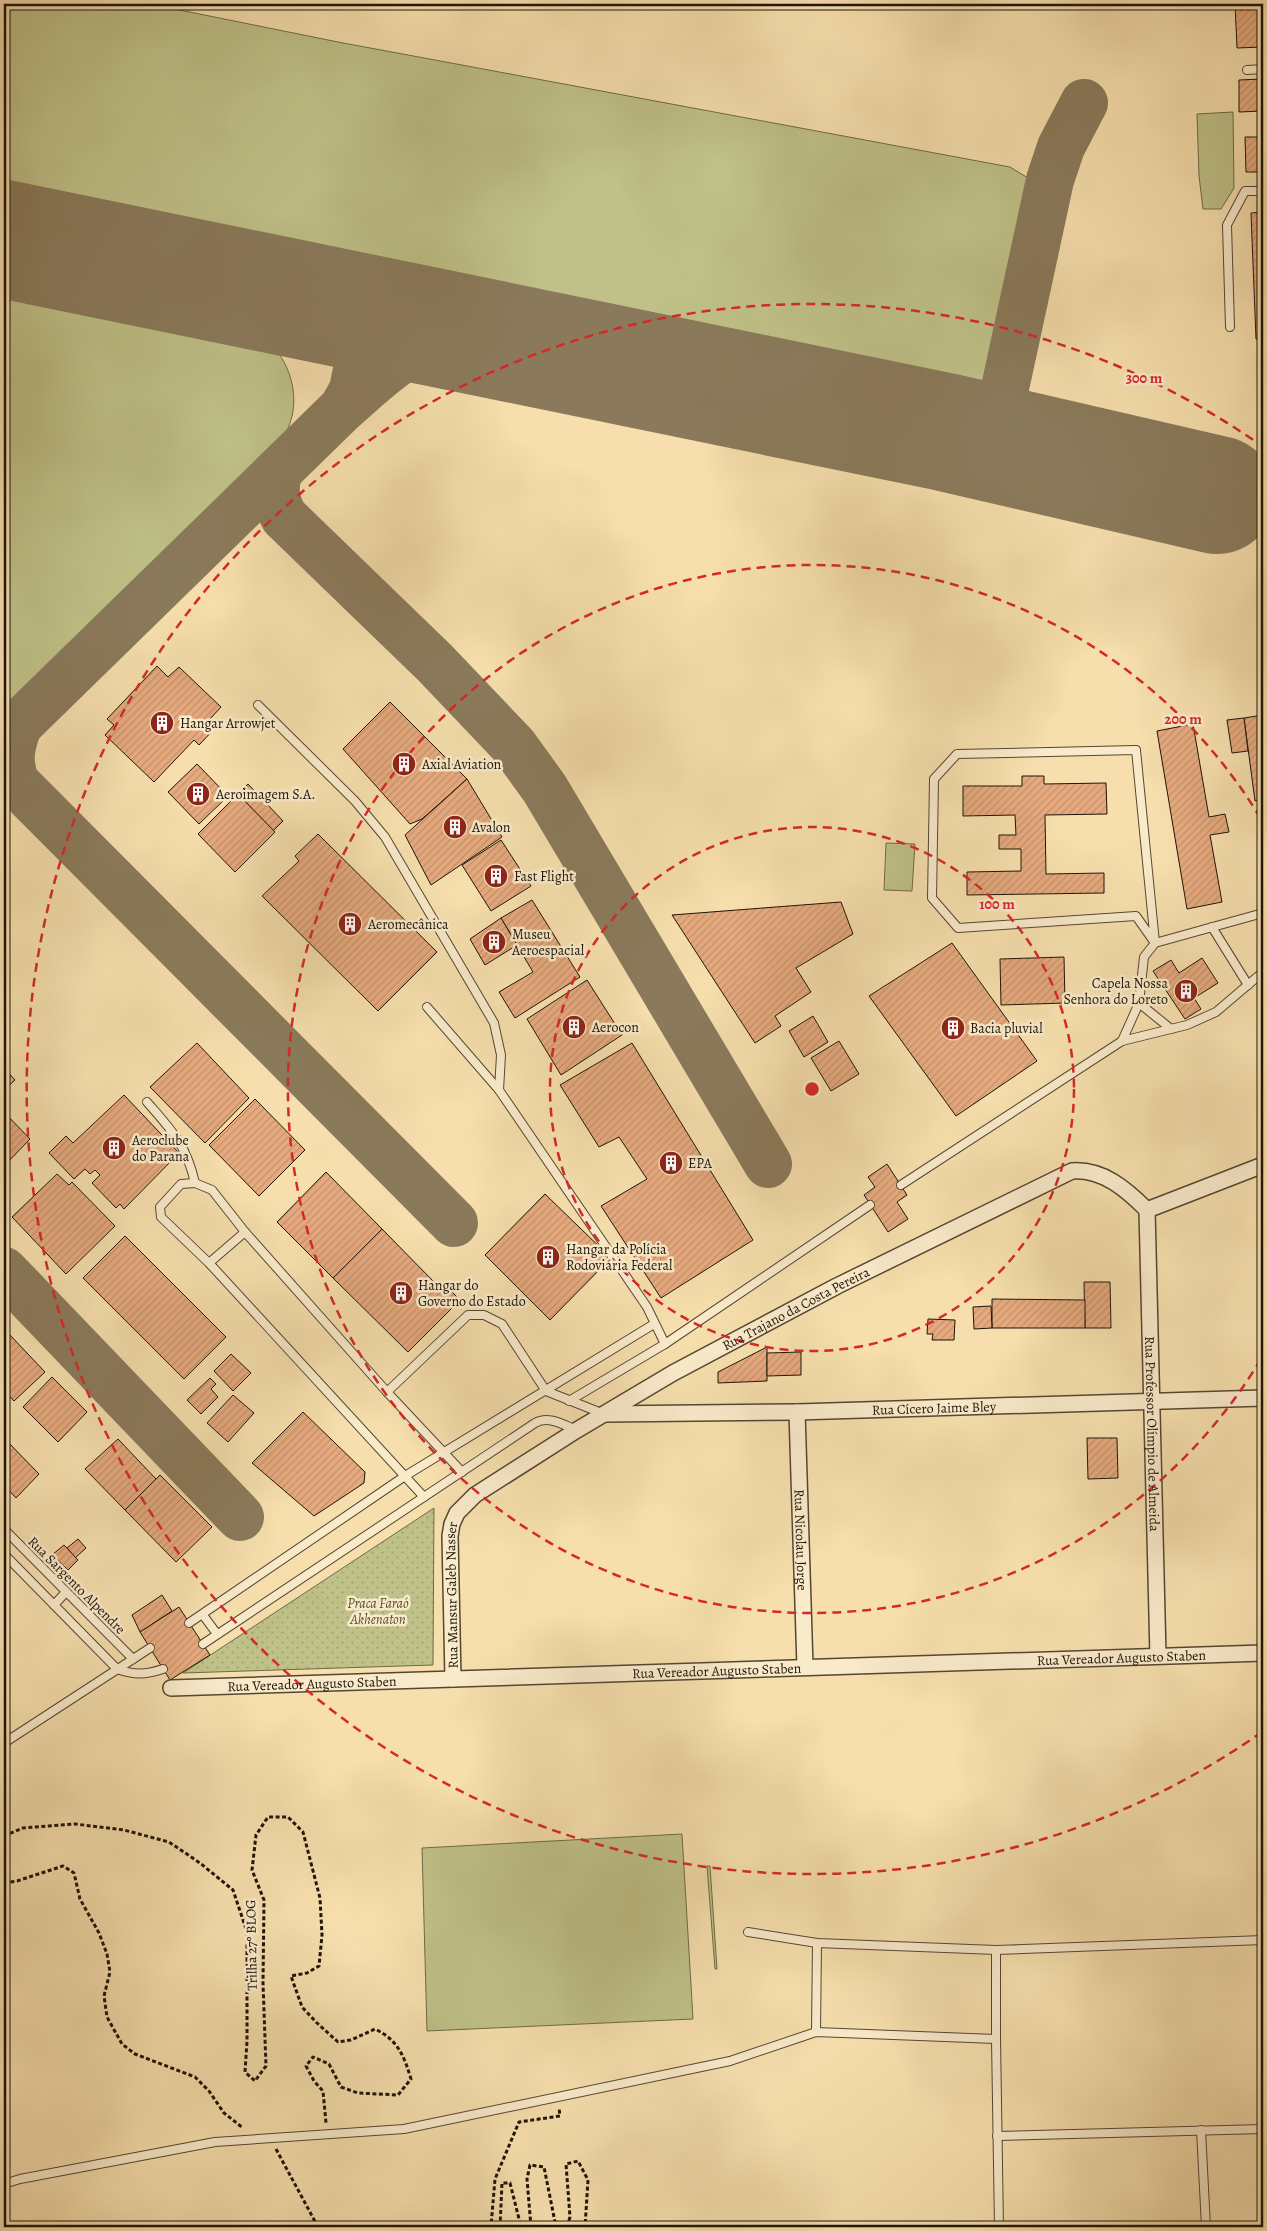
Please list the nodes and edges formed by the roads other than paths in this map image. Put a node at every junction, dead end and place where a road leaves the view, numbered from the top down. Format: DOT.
graph roads {
  1 [pos="1263,69"];
  2 [pos="1247,70"];
  3 [pos="1263,191"];
  4 [pos="1230,327"];
  5 [pos="258,705"];
  6 [pos="1263,914"];
  7 [pos="1212,927"];
  8 [pos="1155,943"];
  9 [pos="1263,972"];
  10 [pos="1248,985"];
  11 [pos="1139,1003"];
  12 [pos="427,1007"];
  13 [pos="1170,1029"];
  14 [pos="1122,1042"];
  15 [pos="499,1090"];
  16 [pos="147,1102"];
  17 [pos="1263,1165"];
  18 [pos="194,1183"];
  19 [pos="901,1185"];
  20 [pos="870,1205"];
  21 [pos="1147,1210"];
  22 [pos="245,1232"];
  23 [pos="209,1263"];
  24 [pos="654,1324"];
  25 [pos="664,1344"];
  26 [pos="546,1391"];
  27 [pos="387,1392"];
  28 [pos="1263,1398"];
  29 [pos="569,1401"];
  30 [pos="1152,1402"];
  31 [pos="797,1412"];
  32 [pos="604,1414"];
  33 [pos="577,1430"];
  34 [pos="444,1453"];
  35 [pos="462,1472"];
  36 [pos="405,1476"];
  37 [pos="424,1497"];
  38 [pos="457,1513"];
  39 [pos="4,1529"];
  40 [pos="4,1554"];
  41 [pos="66,1592"];
  42 [pos="54,1605"];
  43 [pos="203,1615"];
  44 [pos="190,1623"];
  45 [pos="217,1634"];
  46 [pos="202,1644"];
  47 [pos="150,1648"];
  48 [pos="1263,1653"];
  49 [pos="1158,1656"];
  50 [pos="133,1659"];
  51 [pos="805,1667"];
  52 [pos="163,1669"];
  53 [pos="117,1670"];
  54 [pos="453,1678"];
  55 [pos="170,1688"];
  56 [pos="4,1743"];
  57 [pos="748,1932"];
  58 [pos="1263,1940"];
  59 [pos="817,1943"];
  60 [pos="996,1950"];
  61 [pos="816,2032"];
  62 [pos="996,2039"];
  63 [pos="1263,2129"];
  64 [pos="1201,2130"];
  65 [pos="997,2136"];
  66 [pos="4,2184"];
  67 [pos="1000,2227"];
  68 [pos="1206,2227"];
  1 -- 2 [label="lane"];
  3 -- 4 [label="lane"];
  5 -- 15 [label="lane"];
  6 -- 7 [label="lane"];
  7 -- 8 [label="lane"];
  7 -- 10 [label="lane"];
  8 -- 8 [label="lane"];
  8 -- 11 [label="lane"];
  9 -- 10 [label="lane"];
  10 -- 13 [label="lane"];
  11 -- 13 [label="lane"];
  11 -- 14 [label="lane"];
  12 -- 15 [label="lane"];
  13 -- 14 [label="lane"];
  14 -- 19 [label="lane"];
  15 -- 24 [label="lane"];
  16 -- 18 [label="lane"];
  17 -- 21 [label="street"];
  18 -- 22 [label="lane"];
  18 -- 23 [label="lane"];
  20 -- 25 [label="lane"];
  21 -- 30 [label="street, Rua Professor Olímpio de Almeida"];
  21 -- 32 [label="street, Rua Trajano da Costa Pereira"];
  22 -- 23 [label="lane"];
  22 -- 27 [label="lane"];
  23 -- 36 [label="lane"];
  24 -- 25 [label="lane"];
  24 -- 26 [label="lane"];
  25 -- 29 [label="lane"];
  26 -- 27 [label="lane"];
  26 -- 29 [label="lane"];
  26 -- 34 [label="lane"];
  27 -- 34 [label="lane"];
  28 -- 30 [label="street, Rua Cícero Jaime Bley"];
  29 -- 32 [label="lane"];
  30 -- 31 [label="street, Rua Cícero Jaime Bley"];
  30 -- 49 [label="street, Rua Professor Olímpio de Almeida"];
  31 -- 32 [label="street, Rua Cícero Jaime Bley"];
  31 -- 51 [label="street, Rua Nicolau Jorge"];
  32 -- 33 [label="street, Rua Trajano da Costa Pereira"];
  33 -- 35 [label="lane"];
  33 -- 38 [label="street, Rua Trajano da Costa Pereira"];
  34 -- 35 [label="lane"];
  34 -- 36 [label="lane"];
  35 -- 37 [label="lane"];
  36 -- 37 [label="lane"];
  36 -- 43 [label="lane"];
  37 -- 45 [label="lane"];
  38 -- 54 [label="street, Rua Mansur Galeb Nasser"];
  39 -- 41 [label="lane, Rua Sargento Alpendre"];
  40 -- 42 [label="lane"];
  41 -- 42 [label="lane"];
  41 -- 50 [label="lane, Rua Sargento Alpendre"];
  42 -- 53 [label="lane"];
  43 -- 44 [label="lane"];
  43 -- 45 [label="lane"];
  45 -- 46 [label="lane"];
  47 -- 50 [label="lane"];
  48 -- 49 [label="street, Rua Vereador Augusto Staben"];
  49 -- 51 [label="street, Rua Vereador Augusto Staben"];
  50 -- 53 [label="lane"];
  51 -- 54 [label="street, Rua Vereador Augusto Staben"];
  52 -- 53 [label="lane"];
  53 -- 56 [label="lane"];
  54 -- 55 [label="street, Rua Vereador Augusto Staben"];
  57 -- 59 [label="lane"];
  58 -- 60 [label="lane"];
  59 -- 60 [label="lane"];
  59 -- 61 [label="lane"];
  60 -- 62 [label="lane"];
  61 -- 62 [label="lane"];
  61 -- 66 [label="lane"];
  62 -- 65 [label="lane"];
  63 -- 64 [label="lane"];
  64 -- 65 [label="lane"];
  64 -- 68 [label="lane"];
  65 -- 67 [label="lane"];
}
